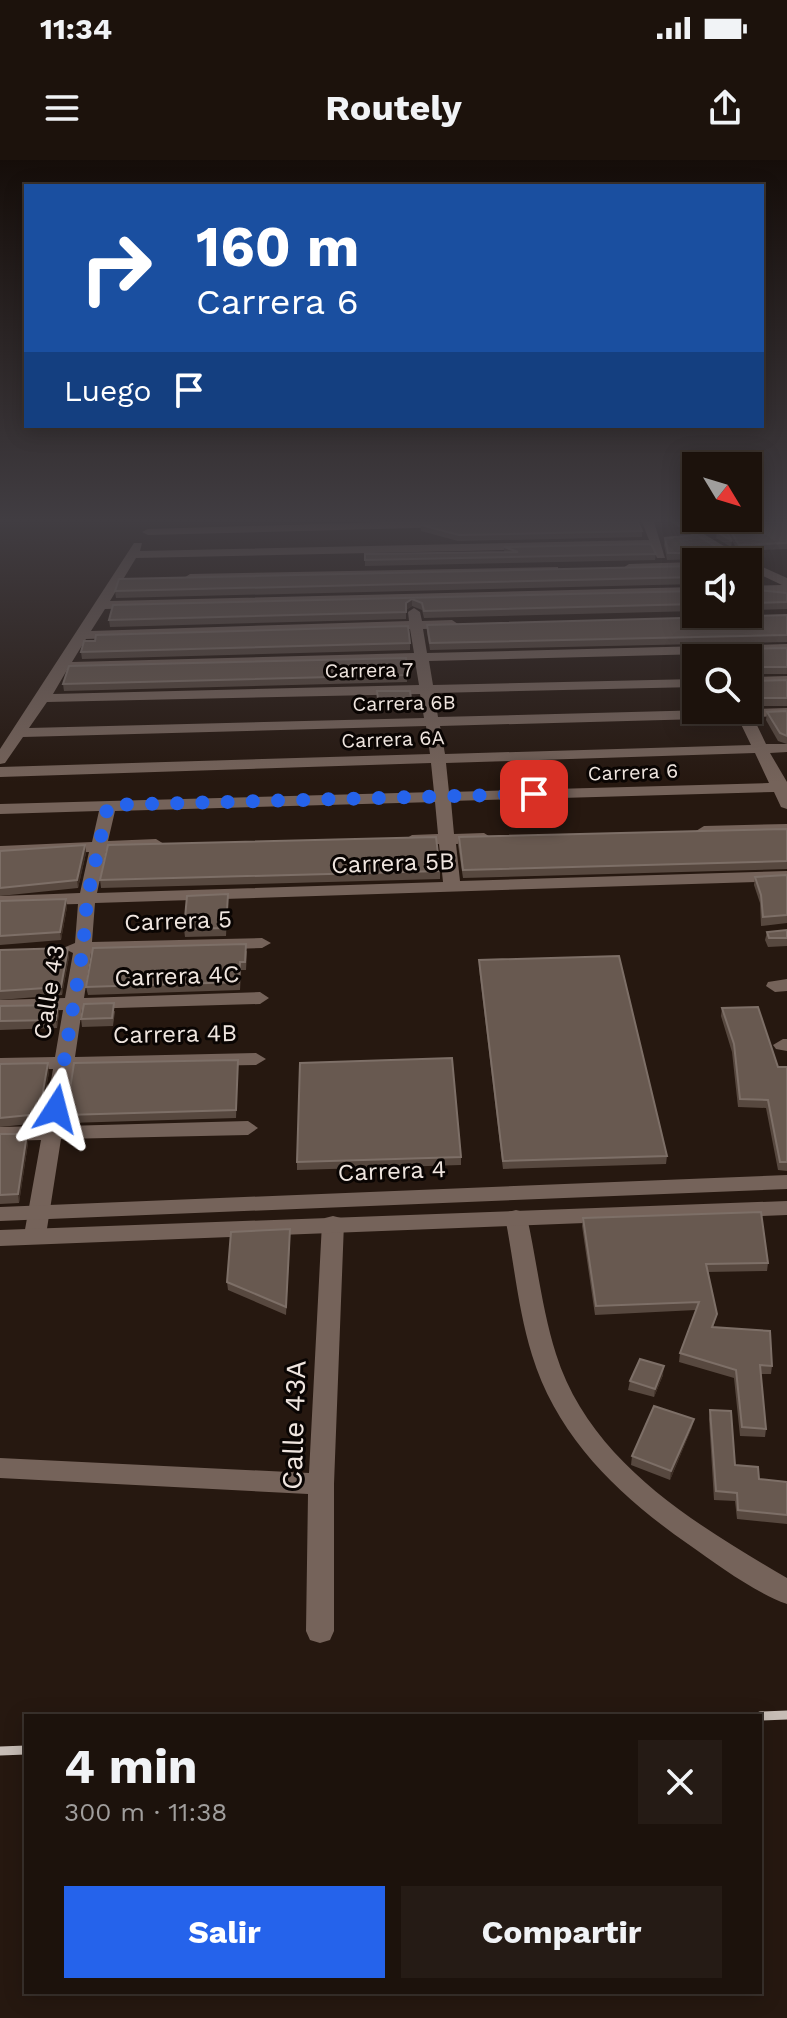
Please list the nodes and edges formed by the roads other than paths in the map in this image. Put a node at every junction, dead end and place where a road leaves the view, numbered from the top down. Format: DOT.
graph roads {
  1 [pos="97,609"];
  2 [pos="414,609"];
  3 [pos="462,624"];
  4 [pos="416,625"];
  5 [pos="80,635"];
  6 [pos="762,648"];
  7 [pos="787,648"];
  8 [pos="682,650"];
  9 [pos="421,657"];
  10 [pos="62,666"];
  11 [pos="787,680"];
  12 [pos="762,681"];
  13 [pos="682,683"];
  14 [pos="426,688"];
  15 [pos="43,698"];
  16 [pos="762,712"];
  17 [pos="787,712"];
  18 [pos="682,714"];
  19 [pos="433,723"];
  20 [pos="749,724"];
  21 [pos="21,733"];
  22 [pos="787,748"];
  23 [pos="763,749"];
  24 [pos="438,758"];
  25 [pos="0,760"];
  26 [pos="0,772"];
  27 [pos="783,787"];
  28 [pos="443,797"];
  29 [pos="787,804"];
  30 [pos="108,805"];
  31 [pos="0,809"];
  32 [pos="787,829"];
  33 [pos="679,832"];
  34 [pos="509,837"];
  35 [pos="448,839"];
  36 [pos="400,840"];
  37 [pos="177,844"];
  38 [pos="97,845"];
  39 [pos="0,851"];
  40 [pos="787,876"];
  41 [pos="452,885"];
  42 [pos="87,899"];
  43 [pos="0,901"];
  44 [pos="262,943"];
  45 [pos="83,948"];
  46 [pos="55,949"];
  47 [pos="260,998"];
  48 [pos="73,1004"];
  49 [pos="0,1006"];
  50 [pos="256,1059"];
  51 [pos="63,1063"];
  52 [pos="0,1064"];
  53 [pos="248,1128"];
  54 [pos="52,1132"];
  55 [pos="0,1134"];
  56 [pos="787,1182"];
  57 [pos="787,1208"];
  58 [pos="38,1210"];
  59 [pos="1,1216"];
  60 [pos="516,1217"];
  61 [pos="333,1223"];
  62 [pos="35,1235"];
  63 [pos="0,1238"];
  64 [pos="0,1468"];
  65 [pos="321,1484"];
  66 [pos="787,1592"];
  67 [pos="320,1631"];
  1 -- 5 [label="street"];
  2 -- 4 [label="street"];
  3 -- 4 [label="street"];
  4 -- 5 [label="street"];
  4 -- 9 [label="street"];
  5 -- 10 [label="street"];
  6 -- 7 [label="street"];
  8 -- 9 [label="street"];
  9 -- 10 [label="street"];
  9 -- 14 [label="street"];
  10 -- 15 [label="street"];
  11 -- 12 [label="street"];
  13 -- 14 [label="street, Carrera 7"];
  14 -- 15 [label="street, Carrera 7"];
  14 -- 19 [label="street"];
  15 -- 21 [label="street"];
  16 -- 17 [label="street, Carrera 6B"];
  18 -- 19 [label="street, Carrera 6B"];
  19 -- 21 [label="street, Carrera 6B"];
  19 -- 24 [label="street"];
  20 -- 23 [label="street"];
  21 -- 25 [label="street"];
  22 -- 23 [label="street, Carrera 6A"];
  23 -- 24 [label="street, Carrera 6A"];
  23 -- 27 [label="street"];
  24 -- 26 [label="street, Carrera 6A"];
  24 -- 28 [label="street"];
  27 -- 28 [label="street, Carrera 6"];
  27 -- 29 [label="street"];
  28 -- 30 [label="street, Carrera 6"];
  28 -- 35 [label="street"];
  30 -- 31 [label="street, Carrera 6"];
  30 -- 38 [label="street, Calle 43"];
  32 -- 33 [label="street"];
  34 -- 35 [label="street"];
  35 -- 36 [label="street"];
  35 -- 41 [label="street"];
  37 -- 38 [label="street"];
  38 -- 39 [label="street"];
  38 -- 42 [label="street, Calle 43"];
  40 -- 41 [label="street, Carrera 5B"];
  41 -- 42 [label="street, Carrera 5B"];
  42 -- 43 [label="street, Carrera 5B"];
  42 -- 45 [label="street, Calle 43"];
  44 -- 45 [label="street, Carrera 5"];
  45 -- 46 [label="street, Carrera 5"];
  45 -- 48 [label="street, Calle 43"];
  47 -- 48 [label="street, Carrera 4C"];
  48 -- 49 [label="street, Carrera 4C"];
  48 -- 51 [label="street, Calle 43"];
  50 -- 51 [label="street, Carrera 4B"];
  51 -- 52 [label="street, Carrera 4B"];
  51 -- 54 [label="street, Calle 43"];
  53 -- 54 [label="street"];
  54 -- 55 [label="street"];
  54 -- 58 [label="street, Calle 43"];
  56 -- 58 [label="street, Carrera 4"];
  57 -- 60 [label="street, Carrera 4"];
  58 -- 59 [label="street, Carrera 4"];
  58 -- 62 [label="street, Calle 43"];
  60 -- 61 [label="street, Carrera 4"];
  60 -- 66 [label="street"];
  61 -- 62 [label="street, Carrera 4"];
  61 -- 65 [label="street, Calle 43A"];
  62 -- 63 [label="street, Carrera 4"];
  64 -- 65 [label="street"];
  65 -- 67 [label="street, Calle 43A"];
}
